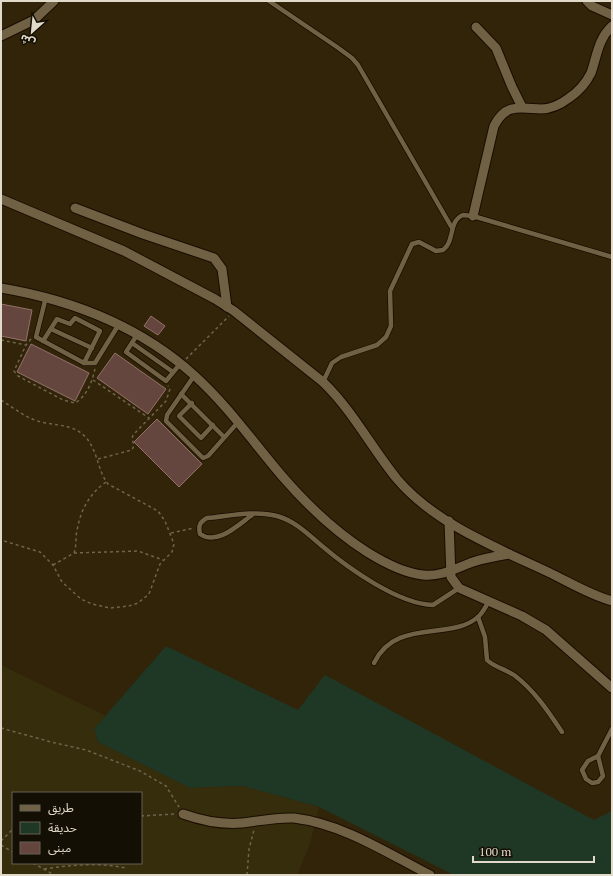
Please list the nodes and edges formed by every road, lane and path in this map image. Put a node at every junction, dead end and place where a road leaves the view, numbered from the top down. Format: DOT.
graph roads {
  1 [pos="54,1"];
  2 [pos="270,1"];
  3 [pos="587,1"];
  4 [pos="612,15"];
  5 [pos="612,26"];
  6 [pos="476,27"];
  7 [pos="1,36"];
  8 [pos="522,106"];
  9 [pos="1,199"];
  10 [pos="74,208"];
  11 [pos="473,216"];
  12 [pos="452,228"];
  13 [pos="612,258"];
  14 [pos="1,288"];
  15 [pos="46,297"];
  16 [pos="231,309"];
  17 [pos="119,324"];
  18 [pos="51,329"];
  19 [pos="36,338"];
  20 [pos="135,339"];
  21 [pos="1,340"];
  22 [pos="43,341"];
  23 [pos="26,345"];
  24 [pos="92,348"];
  25 [pos="84,362"];
  26 [pos="95,363"];
  27 [pos="180,364"];
  28 [pos="173,372"];
  29 [pos="194,376"];
  30 [pos="93,380"];
  31 [pos="166,381"];
  32 [pos="324,382"];
  33 [pos="181,394"];
  34 [pos="1,400"];
  35 [pos="192,403"];
  36 [pos="149,418"];
  37 [pos="239,421"];
  38 [pos="213,425"];
  39 [pos="224,437"];
  40 [pos="98,459"];
  41 [pos="105,482"];
  42 [pos="252,515"];
  43 [pos="449,521"];
  44 [pos="198,527"];
  45 [pos="171,533"];
  46 [pos="1,540"];
  47 [pos="74,552"];
  48 [pos="509,554"];
  49 [pos="162,559"];
  50 [pos="53,565"];
  51 [pos="451,571"];
  52 [pos="459,588"];
  53 [pos="488,601"];
  54 [pos="612,601"];
  55 [pos="478,617"];
  56 [pos="374,663"];
  57 [pos="612,688"];
  58 [pos="1,728"];
  59 [pos="612,729"];
  60 [pos="562,732"];
  61 [pos="598,756"];
  62 [pos="183,814"];
  63 [pos="142,816"];
  64 [pos="256,821"];
  65 [pos="12,830"];
  66 [pos="1,841"];
  67 [pos="1,845"];
  68 [pos="12,851"];
  69 [pos="35,864"];
  70 [pos="81,864"];
  71 [pos="100,864"];
  72 [pos="126,868"];
  73 [pos="44,869"];
  74 [pos="54,875"];
  75 [pos="247,875"];
  76 [pos="430,875"];
  1 -- 7 [label="street"];
  2 -- 12 [label="lane"];
  3 -- 4 [label="street"];
  5 -- 8 [label="street"];
  6 -- 8 [label="street"];
  8 -- 11 [label="street"];
  9 -- 16 [label="street"];
  10 -- 16 [label="street"];
  11 -- 12 [label="lane"];
  11 -- 13 [label="lane"];
  12 -- 32 [label="lane"];
  14 -- 15 [label="street"];
  15 -- 17 [label="street"];
  15 -- 19 [label="lane"];
  16 -- 27 [label="path"];
  16 -- 32 [label="street"];
  17 -- 20 [label="street"];
  17 -- 26 [label="lane"];
  18 -- 22 [label="lane"];
  18 -- 24 [label="lane"];
  18 -- 24 [label="lane"];
  19 -- 22 [label="lane"];
  19 -- 23 [label="path"];
  20 -- 27 [label="street"];
  20 -- 28 [label="lane"];
  20 -- 31 [label="lane"];
  21 -- 23 [label="path"];
  22 -- 25 [label="lane"];
  23 -- 30 [label="path"];
  24 -- 25 [label="lane"];
  25 -- 26 [label="lane"];
  26 -- 30 [label="path"];
  27 -- 28 [label="lane"];
  27 -- 29 [label="street"];
  28 -- 31 [label="lane"];
  29 -- 33 [label="lane"];
  29 -- 37 [label="street"];
  30 -- 36 [label="path"];
  31 -- 36 [label="path"];
  32 -- 43 [label="street"];
  33 -- 35 [label="lane"];
  33 -- 39 [label="lane"];
  34 -- 40 [label="path"];
  35 -- 38 [label="lane"];
  35 -- 38 [label="lane"];
  36 -- 40 [label="path"];
  37 -- 39 [label="lane"];
  37 -- 51 [label="street"];
  38 -- 39 [label="lane"];
  40 -- 41 [label="path"];
  41 -- 45 [label="path"];
  41 -- 47 [label="path"];
  42 -- 44 [label="lane"];
  42 -- 44 [label="lane"];
  42 -- 52 [label="lane"];
  43 -- 48 [label="street"];
  43 -- 51 [label="street"];
  44 -- 45 [label="path"];
  45 -- 49 [label="path"];
  46 -- 50 [label="path"];
  47 -- 49 [label="path"];
  47 -- 50 [label="path"];
  48 -- 51 [label="street"];
  48 -- 54 [label="street"];
  49 -- 50 [label="path"];
  51 -- 52 [label="street"];
  52 -- 53 [label="street"];
  53 -- 55 [label="lane"];
  53 -- 57 [label="street"];
  55 -- 56 [label="lane"];
  55 -- 60 [label="lane"];
  58 -- 62 [label="path"];
  59 -- 61 [label="lane"];
  61 -- 61 [label="lane"];
  62 -- 63 [label="path"];
  62 -- 64 [label="street"];
  64 -- 75 [label="path"];
  64 -- 76 [label="street"];
  65 -- 66 [label="path"];
  67 -- 68 [label="path"];
  69 -- 73 [label="path"];
  70 -- 73 [label="path"];
  71 -- 72 [label="path"];
  73 -- 74 [label="path"];
}
